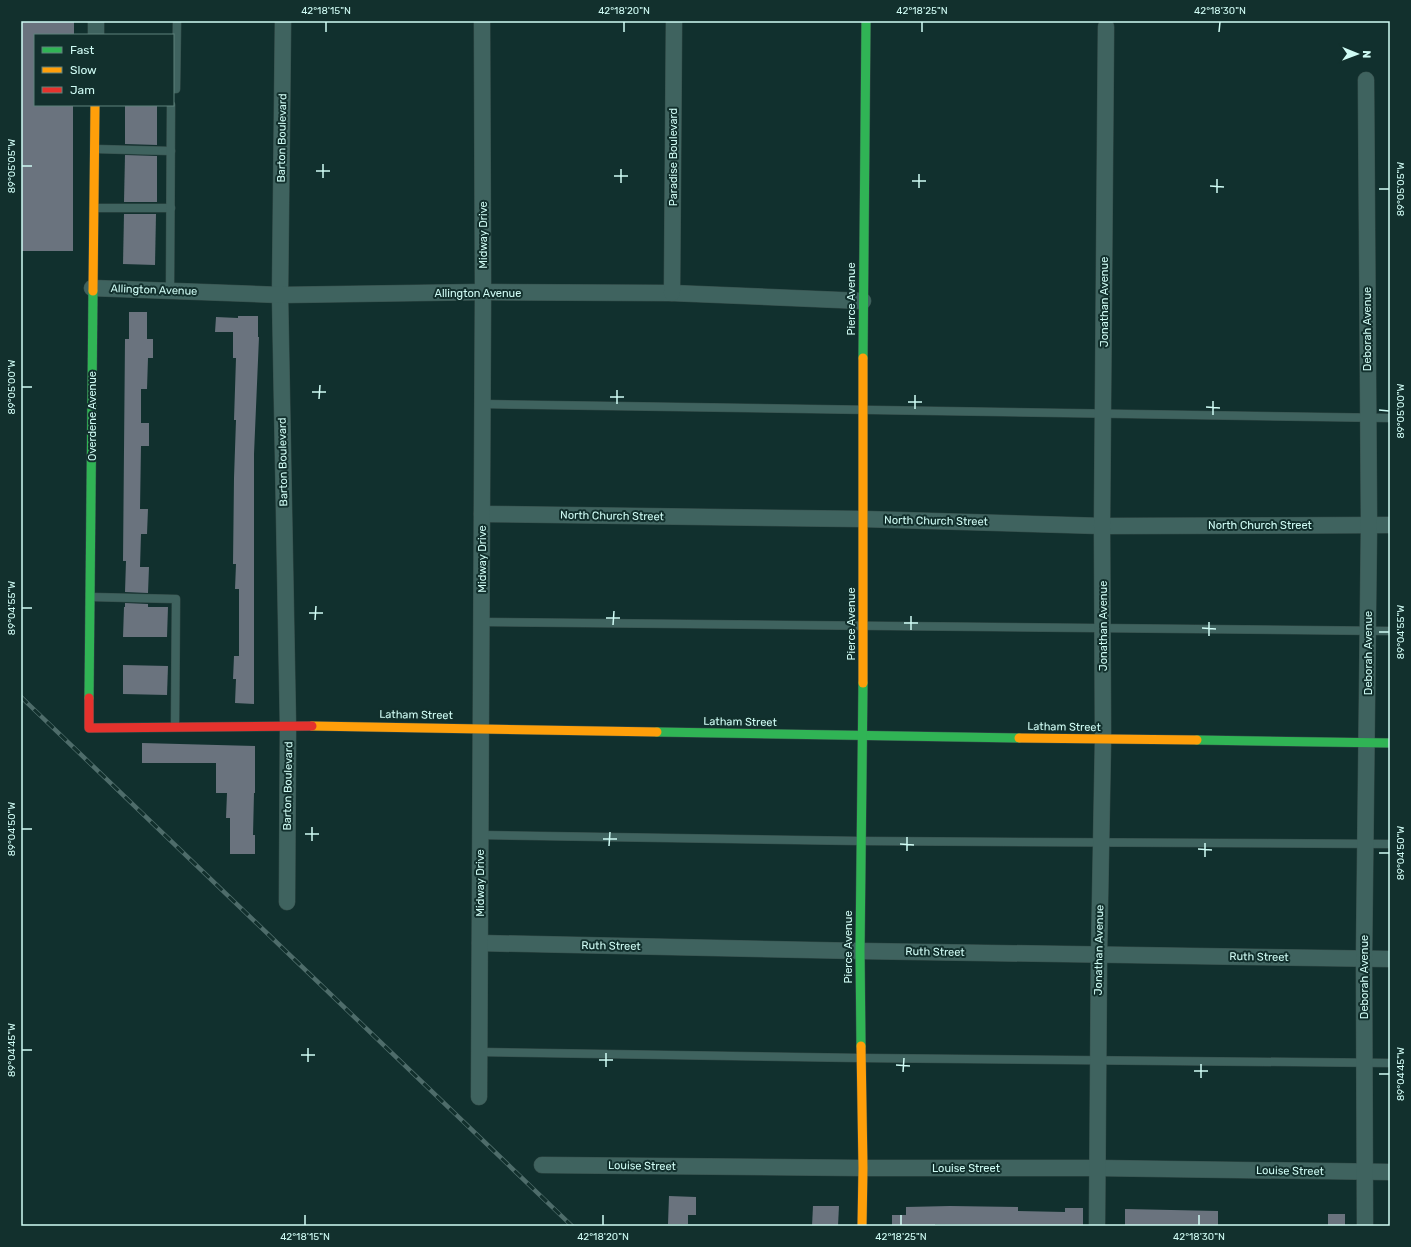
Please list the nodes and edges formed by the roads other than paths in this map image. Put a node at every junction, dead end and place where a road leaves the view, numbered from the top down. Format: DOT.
graph roads {
  1 [pos="96,21"];
  2 [pos="176,21"];
  3 [pos="283,21"];
  4 [pos="482,21"];
  5 [pos="674,21"];
  6 [pos="866,21"];
  7 [pos="1106,27"];
  8 [pos="96,34"];
  9 [pos="1366,80"];
  10 [pos="174,89"];
  11 [pos="95,106"];
  12 [pos="171,106"];
  13 [pos="94,149"];
  14 [pos="171,151"];
  15 [pos="93,208"];
  16 [pos="171,208"];
  17 [pos="92,288"];
  18 [pos="170,291"];
  19 [pos="483,292"];
  20 [pos="672,293"];
  21 [pos="280,295"];
  22 [pos="863,301"];
  23 [pos="482,404"];
  24 [pos="863,410"];
  25 [pos="1103,414"];
  26 [pos="1368,418"];
  27 [pos="1390,418"];
  28 [pos="482,514"];
  29 [pos="863,519"];
  30 [pos="1369,525"];
  31 [pos="1390,525"];
  32 [pos="1102,526"];
  33 [pos="90,597"];
  34 [pos="482,622"];
  35 [pos="863,626"];
  36 [pos="1103,628"];
  37 [pos="1368,630"];
  38 [pos="1390,631"];
  39 [pos="288,726"];
  40 [pos="175,727"];
  41 [pos="89,728"];
  42 [pos="481,728"];
  43 [pos="863,736"];
  44 [pos="1103,740"];
  45 [pos="1367,743"];
  46 [pos="1390,743"];
  47 [pos="480,836"];
  48 [pos="861,841"];
  49 [pos="1101,842"];
  50 [pos="1366,844"];
  51 [pos="1390,844"];
  52 [pos="287,902"];
  53 [pos="480,943"];
  54 [pos="860,951"];
  55 [pos="1099,955"];
  56 [pos="1364,958"];
  57 [pos="1390,959"];
  58 [pos="480,1052"];
  59 [pos="861,1058"];
  60 [pos="1097,1060"];
  61 [pos="1364,1062"];
  62 [pos="1390,1062"];
  63 [pos="479,1096"];
  64 [pos="542,1165"];
  65 [pos="863,1168"];
  66 [pos="1096,1168"];
  67 [pos="1365,1172"];
  68 [pos="1390,1172"];
  69 [pos="862,1226"];
  70 [pos="1097,1226"];
  71 [pos="1365,1226"];
  1 -- 8 [label="street"];
  2 -- 10 [label="lane"];
  3 -- 21 [label="street, Barton Boulevard"];
  4 -- 19 [label="street, Midway Drive"];
  5 -- 20 [label="street, Paradise Boulevard"];
  6 -- 22 [label="street, Pierce Avenue"];
  7 -- 25 [label="street, Jonathan Avenue"];
  9 -- 26 [label="street, Deborah Avenue"];
  11 -- 13 [label="street, Overdene Avenue"];
  12 -- 14 [label="lane"];
  13 -- 14 [label="lane"];
  13 -- 15 [label="street, Overdene Avenue"];
  14 -- 16 [label="lane"];
  15 -- 16 [label="lane"];
  15 -- 17 [label="street, Overdene Avenue"];
  16 -- 18 [label="lane"];
  17 -- 18 [label="street, Allington Avenue"];
  17 -- 33 [label="street, Overdene Avenue"];
  18 -- 21 [label="street, Allington Avenue"];
  19 -- 20 [label="street, Allington Avenue"];
  19 -- 21 [label="street, Allington Avenue"];
  19 -- 23 [label="street, Midway Drive"];
  20 -- 22 [label="street, Allington Avenue"];
  21 -- 39 [label="street, Barton Boulevard"];
  22 -- 24 [label="street, Pierce Avenue"];
  23 -- 24 [label="lane"];
  23 -- 28 [label="street, Midway Drive"];
  24 -- 25 [label="lane"];
  24 -- 29 [label="street, Pierce Avenue"];
  25 -- 26 [label="lane"];
  25 -- 32 [label="street, Jonathan Avenue"];
  26 -- 27 [label="lane"];
  26 -- 30 [label="street, Deborah Avenue"];
  28 -- 29 [label="street, North Church Street"];
  28 -- 34 [label="street, Midway Drive"];
  29 -- 32 [label="street, North Church Street"];
  29 -- 35 [label="street, Pierce Avenue"];
  30 -- 31 [label="street, North Church Street"];
  30 -- 32 [label="street, North Church Street"];
  30 -- 37 [label="street, Deborah Avenue"];
  32 -- 36 [label="street, Jonathan Avenue"];
  33 -- 40 [label="lane"];
  33 -- 41 [label="street, Overdene Avenue"];
  34 -- 35 [label="lane"];
  34 -- 42 [label="street, Midway Drive"];
  35 -- 36 [label="lane"];
  35 -- 43 [label="street, Pierce Avenue"];
  36 -- 37 [label="lane"];
  36 -- 44 [label="street, Jonathan Avenue"];
  37 -- 38 [label="lane"];
  37 -- 45 [label="street, Deborah Avenue"];
  39 -- 40 [label="street, Latham Street"];
  39 -- 42 [label="street, Latham Street"];
  39 -- 52 [label="street, Barton Boulevard"];
  40 -- 41 [label="street, Latham Street"];
  42 -- 43 [label="street, Latham Street"];
  42 -- 47 [label="street, Midway Drive"];
  43 -- 44 [label="street, Latham Street"];
  43 -- 48 [label="street, Pierce Avenue"];
  44 -- 45 [label="street, Latham Street"];
  44 -- 49 [label="street, Jonathan Avenue"];
  45 -- 46 [label="street, Latham Street"];
  45 -- 50 [label="street, Deborah Avenue"];
  47 -- 48 [label="lane"];
  47 -- 53 [label="street, Midway Drive"];
  48 -- 49 [label="lane"];
  48 -- 54 [label="street, Pierce Avenue"];
  49 -- 50 [label="lane"];
  49 -- 55 [label="street, Jonathan Avenue"];
  50 -- 51 [label="lane"];
  50 -- 56 [label="street, Deborah Avenue"];
  53 -- 54 [label="street, Ruth Street"];
  53 -- 58 [label="street, Midway Drive"];
  54 -- 55 [label="street, Ruth Street"];
  54 -- 59 [label="street, Pierce Avenue"];
  55 -- 56 [label="street, Ruth Street"];
  55 -- 60 [label="street, Jonathan Avenue"];
  56 -- 57 [label="street, Ruth Street"];
  56 -- 61 [label="street, Deborah Avenue"];
  58 -- 59 [label="lane"];
  58 -- 63 [label="street, Midway Drive"];
  59 -- 60 [label="lane"];
  59 -- 65 [label="street, Pierce Avenue"];
  60 -- 61 [label="lane"];
  60 -- 66 [label="street, Jonathan Avenue"];
  61 -- 62 [label="lane"];
  61 -- 67 [label="street, Deborah Avenue"];
  64 -- 65 [label="street, Louise Street"];
  65 -- 66 [label="street, Louise Street"];
  65 -- 69 [label="street, Pierce Avenue"];
  66 -- 67 [label="street, Louise Street"];
  66 -- 70 [label="street, Jonathan Avenue"];
  67 -- 68 [label="street, Louise Street"];
  67 -- 71 [label="street, Deborah Avenue"];
}
